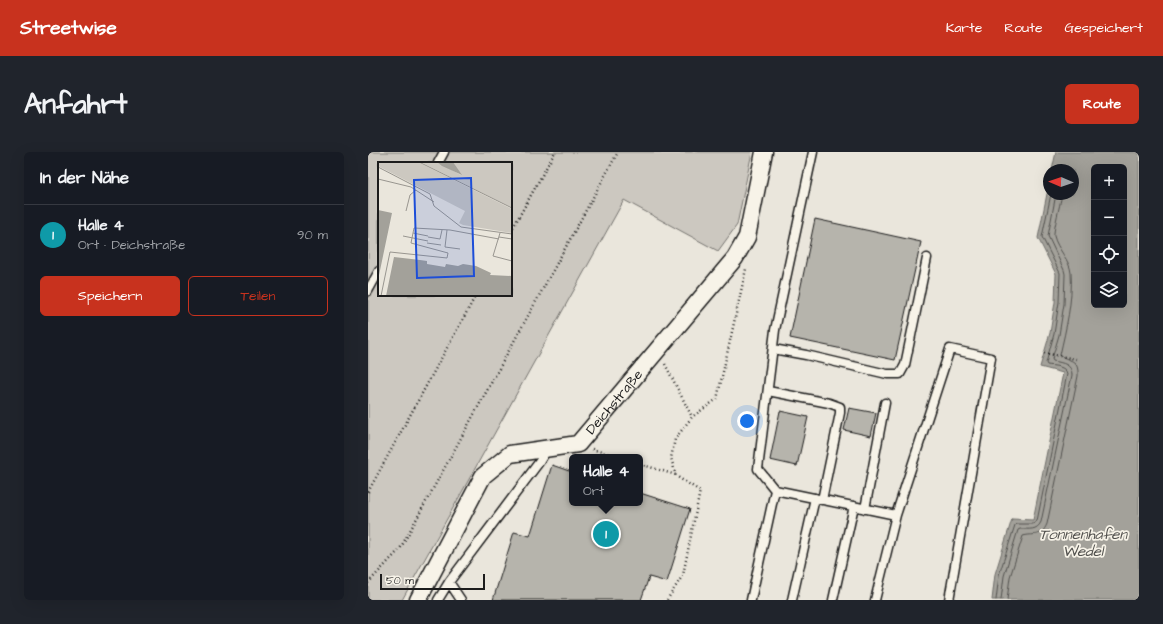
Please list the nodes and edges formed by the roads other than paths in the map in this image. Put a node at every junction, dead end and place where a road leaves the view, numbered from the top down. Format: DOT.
graph roads {
  1 [pos="444,152"];
  2 [pos="764,152"];
  3 [pos="813,152"];
  4 [pos="439,162"];
  5 [pos="927,258"];
  6 [pos="378,273"];
  7 [pos="368,291"];
  8 [pos="773,349"];
  9 [pos="768,391"];
  10 [pos="885,403"];
  11 [pos="548,448"];
  12 [pos="775,490"];
  13 [pos="818,499"];
  14 [pos="854,506"];
  15 [pos="865,509"];
  16 [pos="896,515"];
  17 [pos="449,582"];
  18 [pos="418,600"];
  19 [pos="438,600"];
  20 [pos="461,600"];
  21 [pos="751,600"];
  22 [pos="792,600"];
  23 [pos="833,600"];
  24 [pos="875,600"];
  25 [pos="949,600"];
  1 -- 4 [label="lane"];
  2 -- 11 [label="street, Deichstraße"];
  3 -- 8 [label="lane"];
  5 -- 8 [label="lane"];
  6 -- 7 [label="lane"];
  8 -- 9 [label="lane"];
  9 -- 12 [label="lane"];
  9 -- 13 [label="lane"];
  10 -- 15 [label="lane"];
  11 -- 17 [label="lane"];
  11 -- 18 [label="street, Deichstraße"];
  12 -- 13 [label="lane"];
  12 -- 21 [label="lane"];
  13 -- 14 [label="lane"];
  13 -- 22 [label="lane"];
  14 -- 15 [label="lane"];
  14 -- 23 [label="lane"];
  15 -- 16 [label="lane"];
  16 -- 24 [label="lane"];
  16 -- 25 [label="lane"];
  17 -- 19 [label="lane"];
  17 -- 20 [label="lane"];
}
